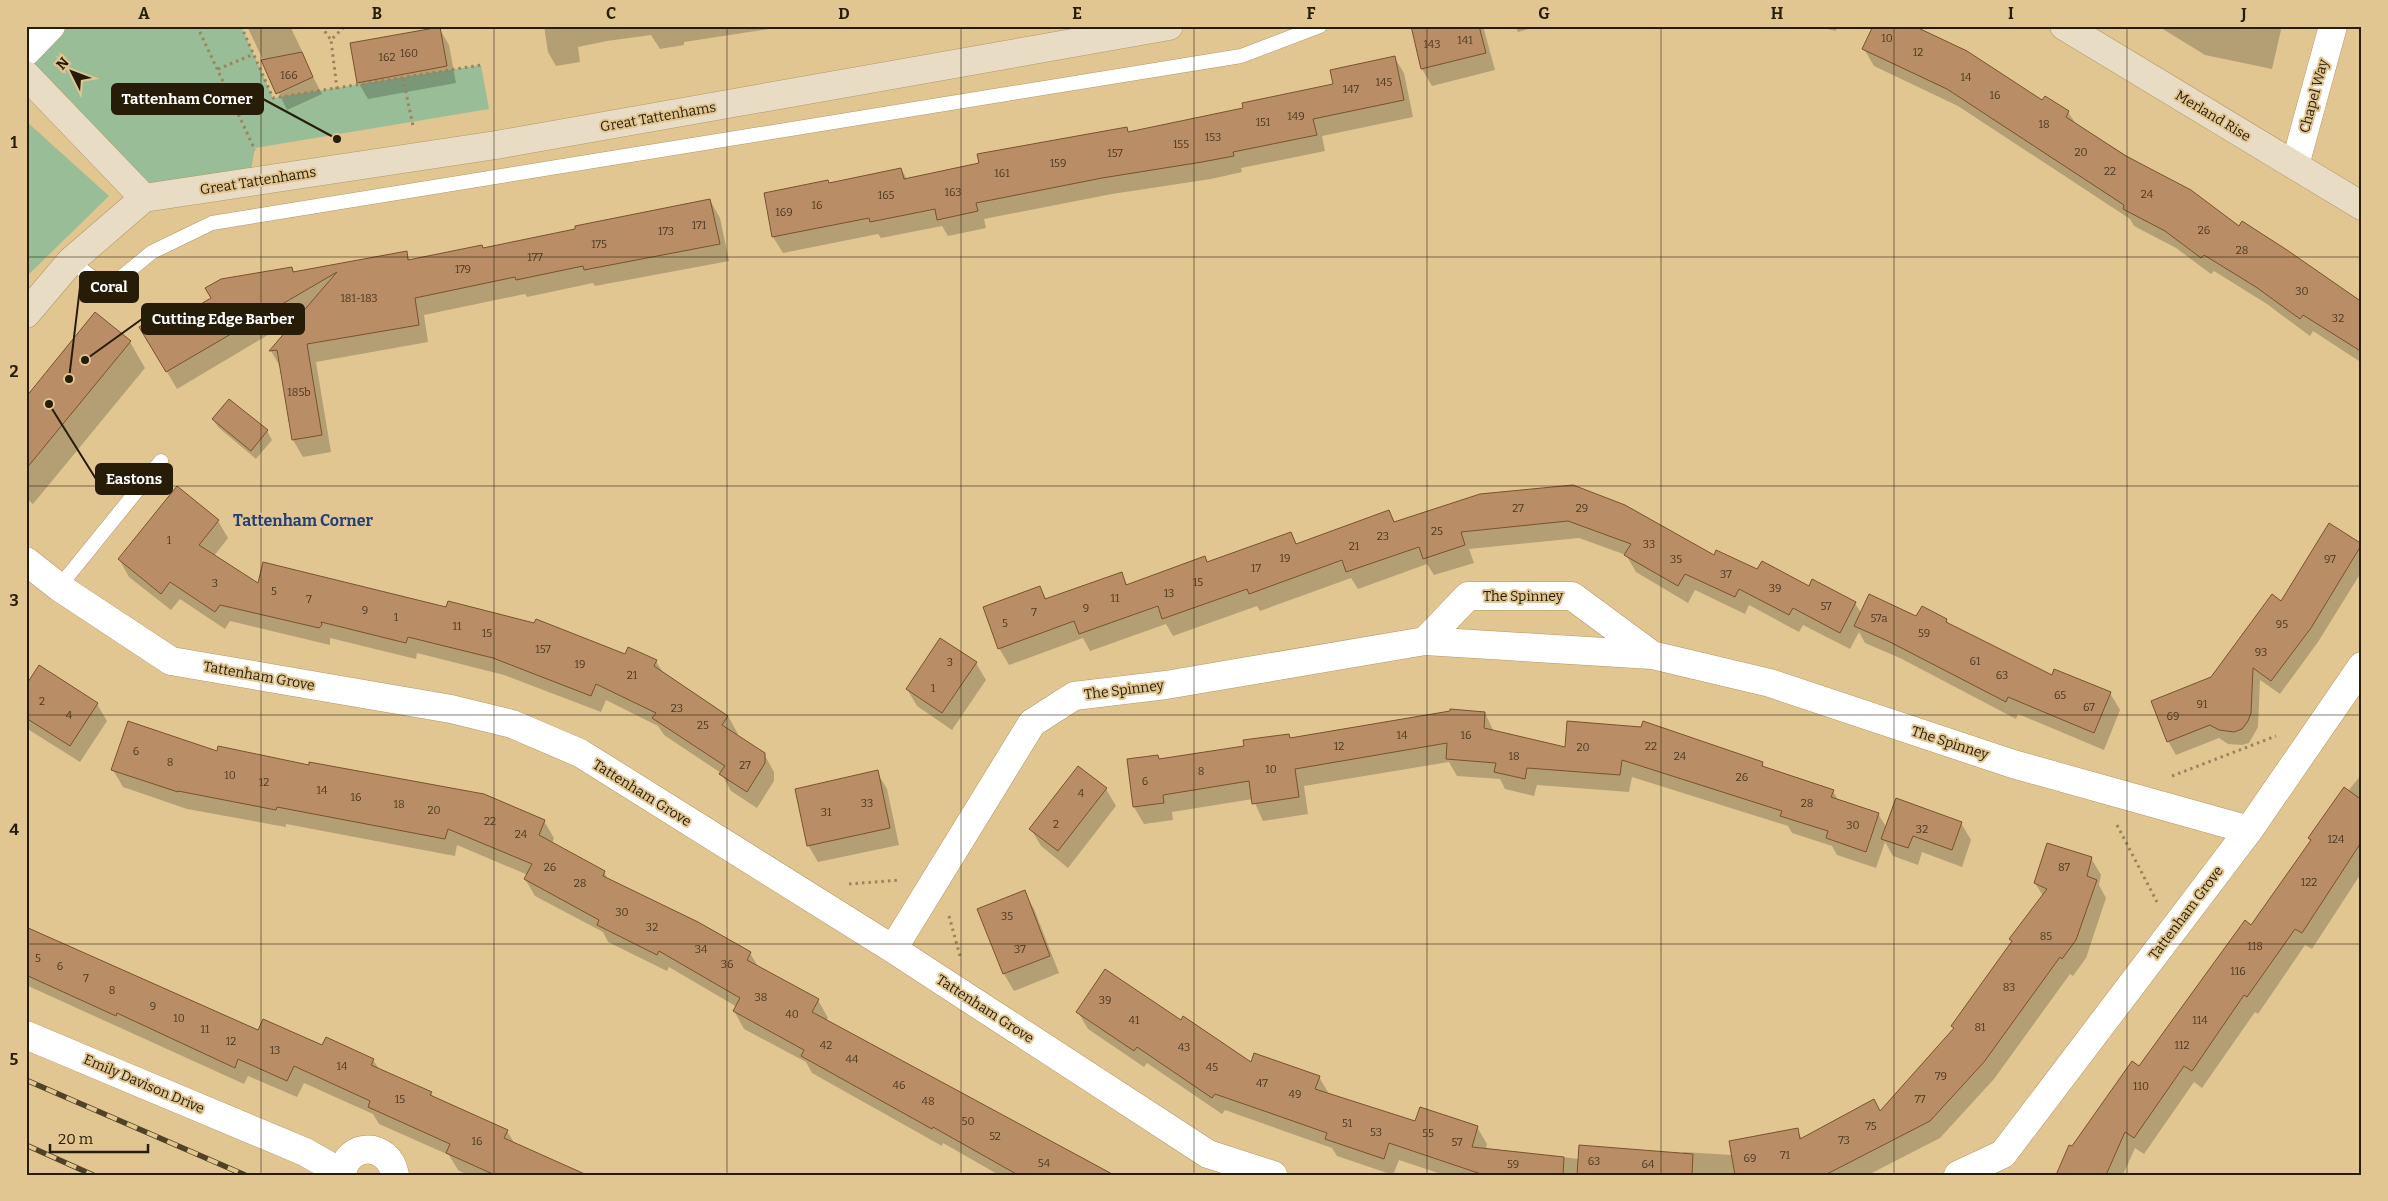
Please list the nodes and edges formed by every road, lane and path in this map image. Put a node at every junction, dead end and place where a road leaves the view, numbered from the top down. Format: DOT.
graph roads {
  1 [pos="51,26"];
  2 [pos="197,26"];
  3 [pos="241,26"];
  4 [pos="321,26"];
  5 [pos="345,26"];
  6 [pos="1169,26"];
  7 [pos="1320,26"];
  8 [pos="2064,26"];
  9 [pos="2333,26"];
  10 [pos="331,40"];
  11 [pos="26,52"];
  12 [pos="254,54"];
  13 [pos="481,65"];
  14 [pos="218,70"];
  15 [pos="26,75"];
  16 [pos="403,78"];
  17 [pos="337,89"];
  18 [pos="419,157"];
  19 [pos="2295,165"];
  20 [pos="249,182"];
  21 [pos="144,198"];
  22 [pos="2362,206"];
  23 [pos="71,261"];
  24 [pos="26,314"];
  25 [pos="160,461"];
  26 [pos="26,561"];
  27 [pos="59,587"];
  28 [pos="1425,642"];
  29 [pos="1652,655"];
  30 [pos="2362,666"];
  31 [pos="2282,733"];
  32 [pos="2171,777"];
  33 [pos="2115,821"];
  34 [pos="2249,830"];
  35 [pos="938,876"];
  36 [pos="844,885"];
  37 [pos="2172,931"];
  38 [pos="893,949"];
  39 [pos="961,957"];
  40 [pos="26,1035"];
  41 [pos="1215,1164"];
  42 [pos="2002,1164"];
  43 [pos="342,1174"];
  44 [pos="395,1175"];
  45 [pos="1273,1175"];
  46 [pos="1958,1175"];
  1 -- 11 [label="street"];
  2 -- 14 [label="path"];
  3 -- 12 [label="path"];
  4 -- 10 [label="path"];
  5 -- 10 [label="path"];
  6 -- 18 [label="main road, Great Tattenhams"];
  7 -- 23 [label="lane"];
  8 -- 19 [label="main road, Merland Rise"];
  9 -- 19 [label="street, Chapel Way"];
  10 -- 17 [label="path"];
  12 -- 14 [label="path"];
  12 -- 17 [label="path"];
  13 -- 16 [label="path"];
  14 -- 20 [label="path"];
  15 -- 21 [label="main road"];
  16 -- 17 [label="path"];
  16 -- 18 [label="path"];
  18 -- 20 [label="main road, Great Tattenhams"];
  19 -- 22 [label="main road, Merland Rise"];
  20 -- 21 [label="main road, Great Tattenhams"];
  21 -- 23 [label="main road"];
  23 -- 24 [label="main road"];
  25 -- 27 [label="lane"];
  26 -- 27 [label="street, Tattenham Grove"];
  27 -- 38 [label="street, Tattenham Grove"];
  28 -- 29 [label="street, The Spinney"];
  28 -- 29 [label="street, The Spinney"];
  28 -- 35 [label="street, The Spinney"];
  29 -- 34 [label="street, The Spinney"];
  30 -- 34 [label="street, Tattenham Grove"];
  31 -- 32 [label="path"];
  33 -- 37 [label="path"];
  34 -- 37 [label="street, Tattenham Grove"];
  35 -- 36 [label="path"];
  35 -- 38 [label="street, The Spinney"];
  35 -- 39 [label="path"];
  37 -- 42 [label="street, Tattenham Grove"];
  38 -- 41 [label="street, Tattenham Grove"];
  40 -- 43 [label="street, Emily Davison Drive"];
  41 -- 45 [label="street, Tattenham Grove"];
  42 -- 46 [label="street, Tattenham Grove"];
  43 -- 44 [label="street, Emily Davison Drive"];
}
